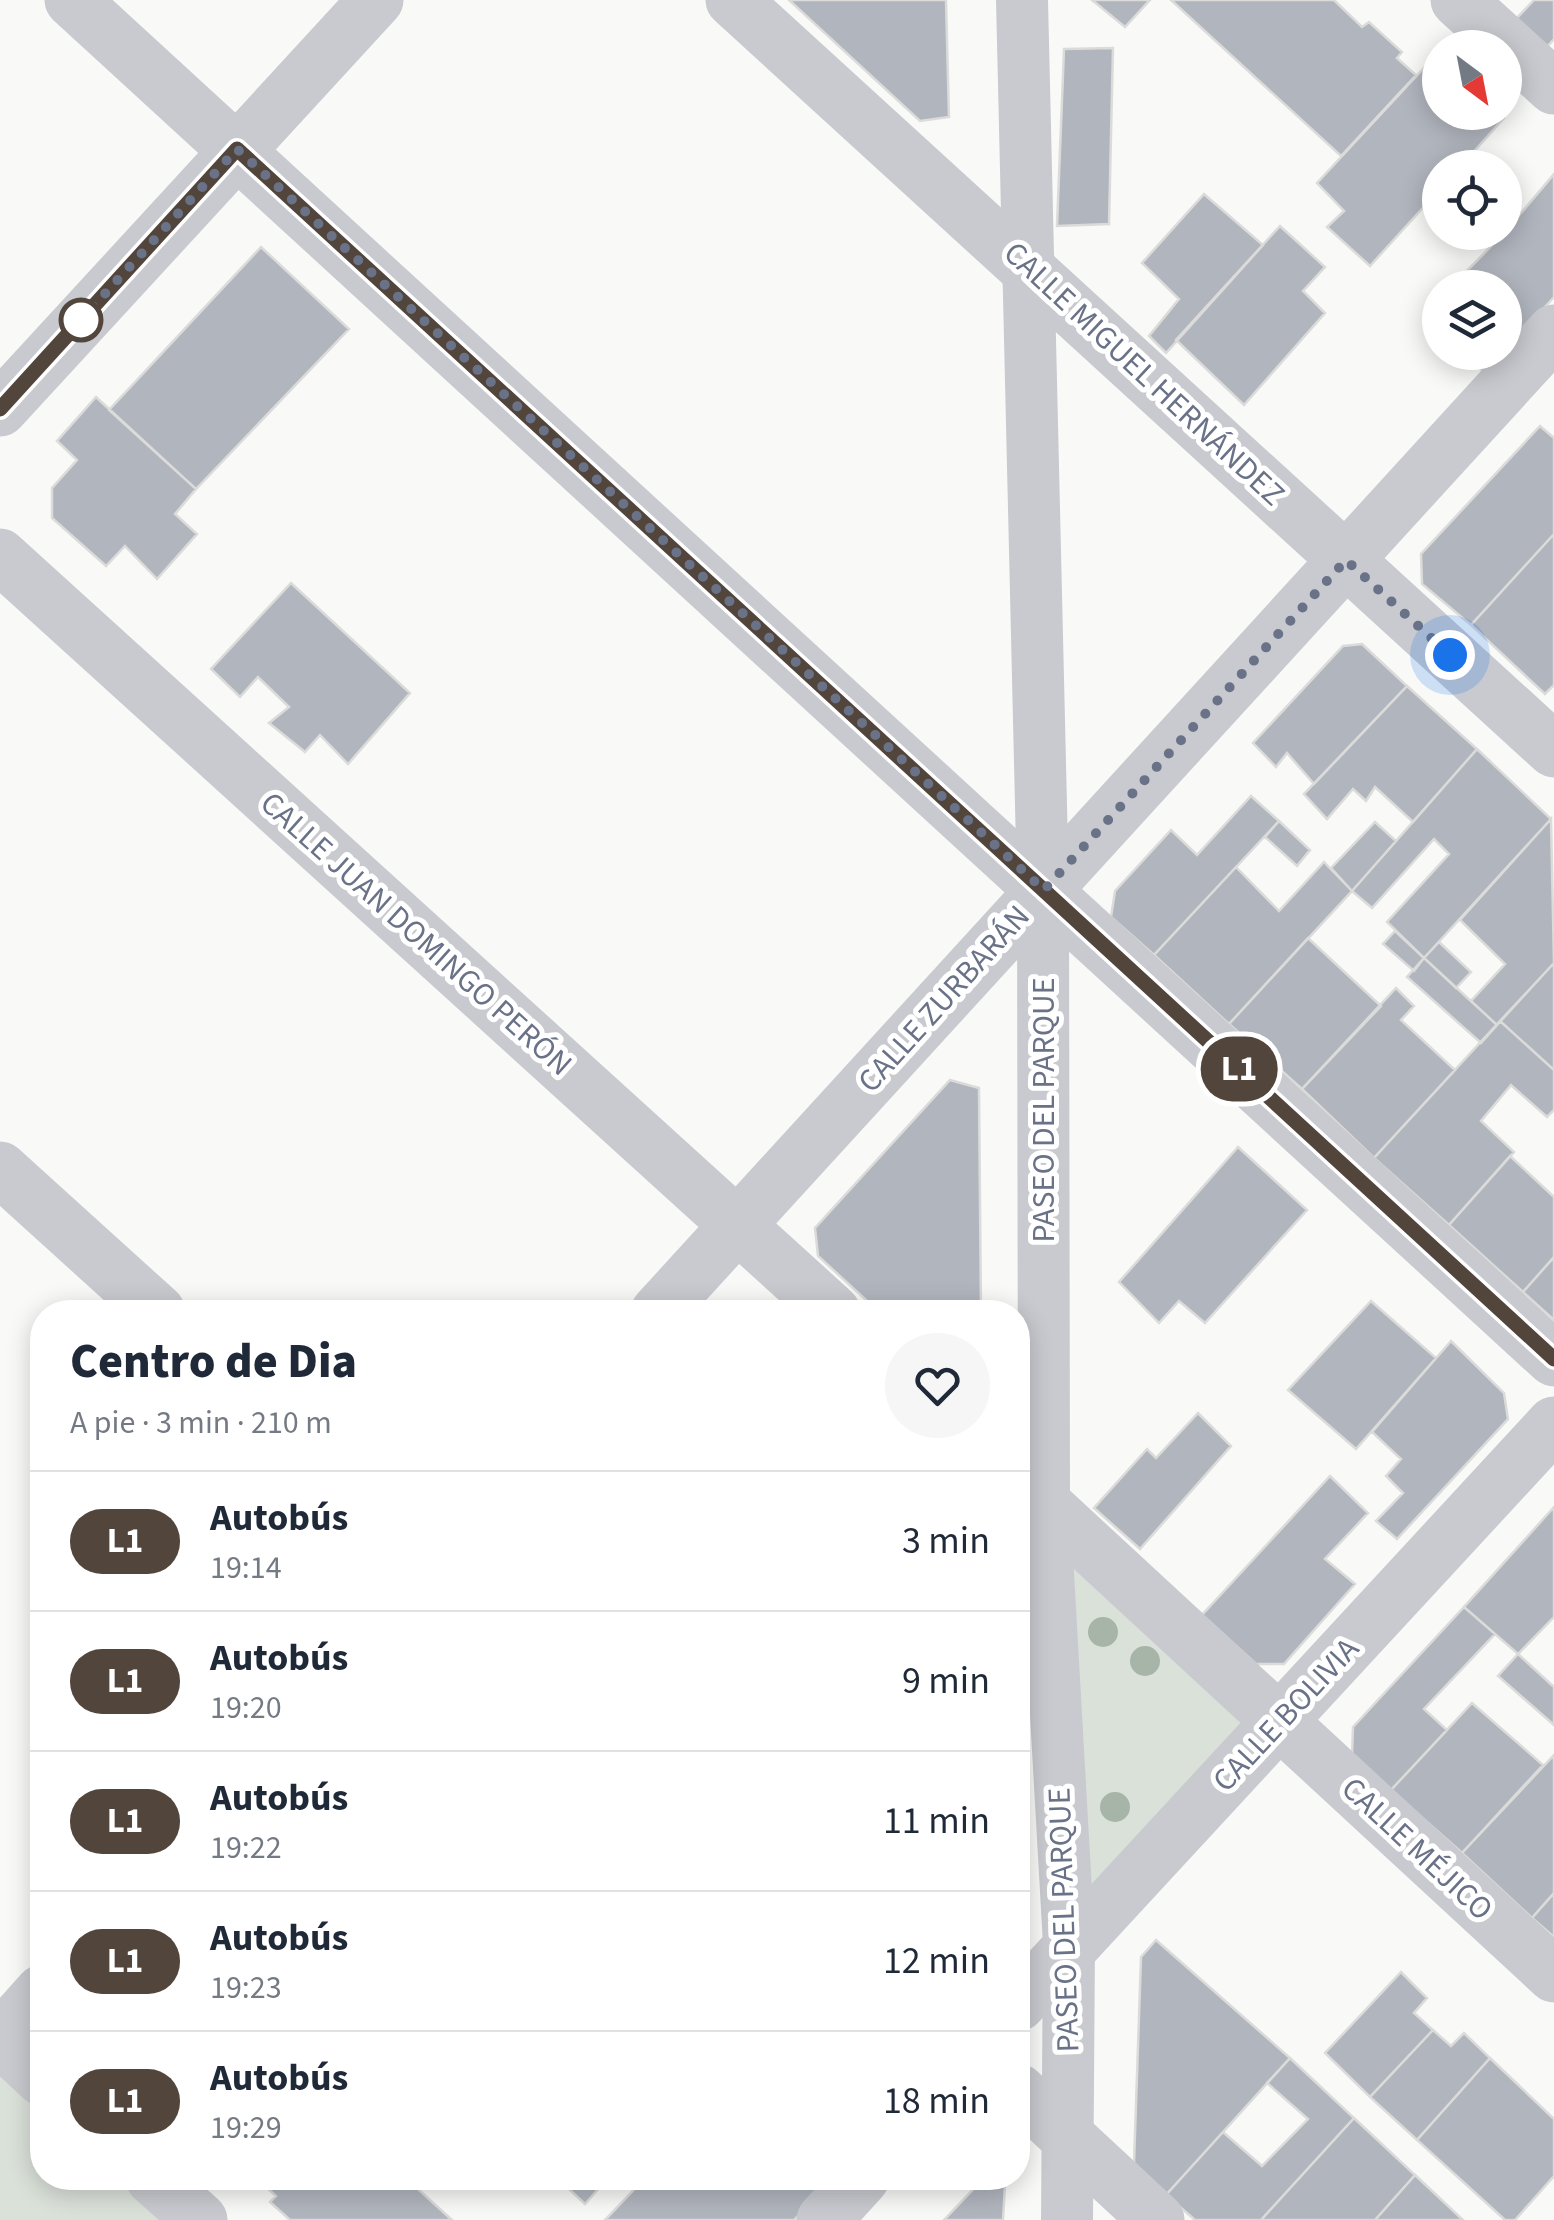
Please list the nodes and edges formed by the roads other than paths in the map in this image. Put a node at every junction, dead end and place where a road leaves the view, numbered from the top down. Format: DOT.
graph roads {
  1 [pos="72,0"];
  2 [pos="376,0"];
  3 [pos="732,0"];
  4 [pos="1022,0"];
  5 [pos="1458,0"];
  6 [pos="1554,87"];
  7 [pos="237,149"];
  8 [pos="1025,263"];
  9 [pos="1554,332"];
  10 [pos="0,410"];
  11 [pos="0,556"];
  12 [pos="1346,560"];
  13 [pos="1554,750"];
  14 [pos="1044,890"];
  15 [pos="0,1169"];
  16 [pos="737,1225"];
  17 [pos="145,1300"];
  18 [pos="669,1300"];
  19 [pos="820,1300"];
  20 [pos="1554,1359"];
  21 [pos="1554,1424"];
  22 [pos="1031,1492"];
  23 [pos="1280,1723"];
  24 [pos="1069,1944"];
  25 [pos="1554,1975"];
  26 [pos="1030,1990"];
  27 [pos="30,2005"];
  28 [pos="0,2039"];
  29 [pos="30,2067"];
  30 [pos="1030,2102"];
  31 [pos="1070,2140"];
  32 [pos="166,2190"];
  33 [pos="851,2190"];
  34 [pos="200,2220"];
  35 [pos="824,2220"];
  36 [pos="1066,2220"];
  37 [pos="1157,2220"];
  1 -- 7 [label="street"];
  2 -- 7 [label="street"];
  3 -- 8 [label="street, CALLE MIGUEL HERNÁNDEZ"];
  4 -- 8 [label="street, PASEO DEL PARQUE"];
  5 -- 6 [label="street"];
  7 -- 10 [label="street"];
  7 -- 14 [label="street"];
  8 -- 12 [label="street, CALLE MIGUEL HERNÁNDEZ"];
  8 -- 14 [label="street, PASEO DEL PARQUE"];
  9 -- 12 [label="street, CALLE ZURBARÁN"];
  11 -- 16 [label="street, CALLE JUAN DOMINGO PERÓN"];
  12 -- 13 [label="street, CALLE MIGUEL HERNÁNDEZ"];
  12 -- 14 [label="street, CALLE ZURBARÁN"];
  14 -- 16 [label="street, CALLE ZURBARÁN"];
  14 -- 20 [label="street"];
  14 -- 22 [label="street, PASEO DEL PARQUE"];
  15 -- 17 [label="street"];
  16 -- 18 [label="street, CALLE ZURBARÁN"];
  16 -- 19 [label="street, CALLE JUAN DOMINGO PERÓN"];
  21 -- 23 [label="street, CALLE BOLIVIA"];
  22 -- 23 [label="street"];
  22 -- 24 [label="street, PASEO DEL PARQUE"];
  23 -- 24 [label="street, CALLE BOLIVIA"];
  23 -- 25 [label="street, CALLE MÉJICO"];
  24 -- 26 [label="street, CALLE BOLIVIA"];
  24 -- 31 [label="street, PASEO DEL PARQUE"];
  27 -- 28 [label="street"];
  28 -- 29 [label="street"];
  30 -- 31 [label="street"];
  31 -- 36 [label="street, PASEO DEL PARQUE"];
  31 -- 37 [label="street"];
  32 -- 34 [label="street"];
  33 -- 35 [label="street"];
}
